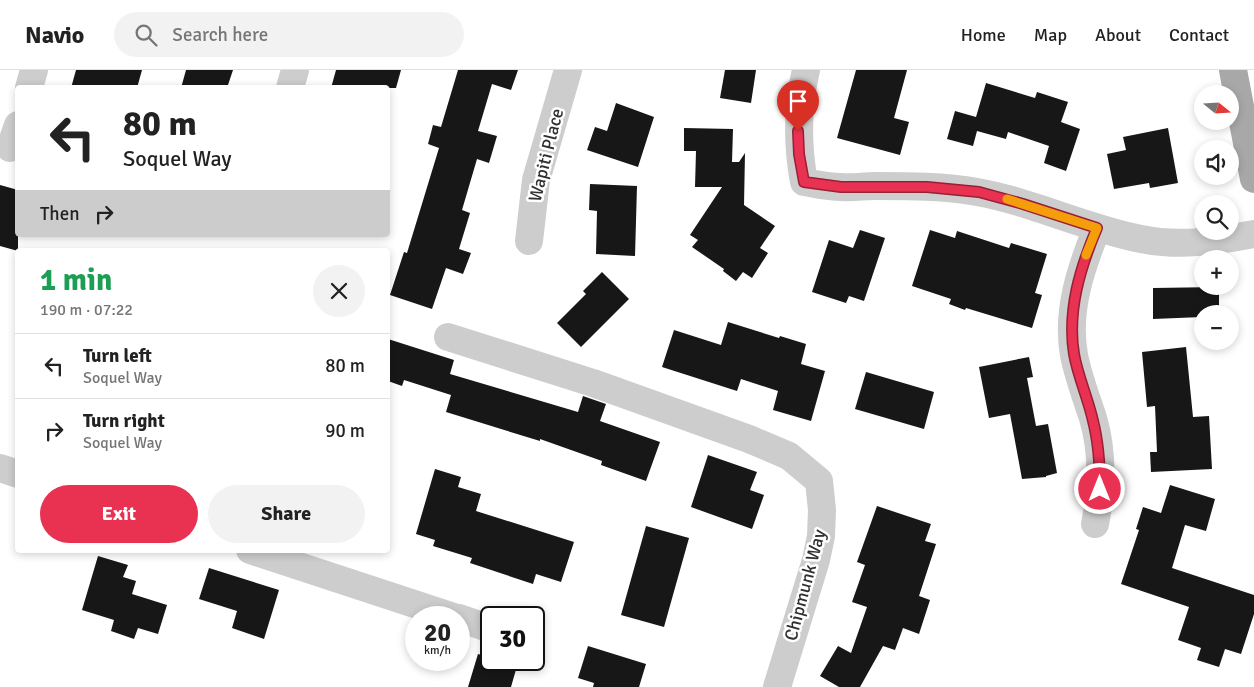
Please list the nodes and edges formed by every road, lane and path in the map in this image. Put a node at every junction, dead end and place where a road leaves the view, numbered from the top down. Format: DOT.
graph roads {
  1 [pos="34,70"];
  2 [pos="295,70"];
  3 [pos="568,70"];
  4 [pos="806,70"];
  5 [pos="1233,70"];
  6 [pos="30,85"];
  7 [pos="291,85"];
  8 [pos="1254,179"];
  9 [pos="1097,228"];
  10 [pos="1254,234"];
  11 [pos="529,241"];
  12 [pos="448,337"];
  13 [pos="0,468"];
  14 [pos="15,473"];
  15 [pos="1095,524"];
  16 [pos="259,553"];
  17 [pos="421,606"];
  18 [pos="777,687"];
  1 -- 6 [label="street"];
  2 -- 7 [label="street"];
  3 -- 11 [label="street, Wapiti Place"];
  4 -- 9 [label="street"];
  5 -- 8 [label="main road"];
  9 -- 10 [label="street"];
  9 -- 15 [label="street"];
  12 -- 18 [label="street, Chipmunk Way"];
  13 -- 14 [label="street"];
  16 -- 17 [label="street"];
}
